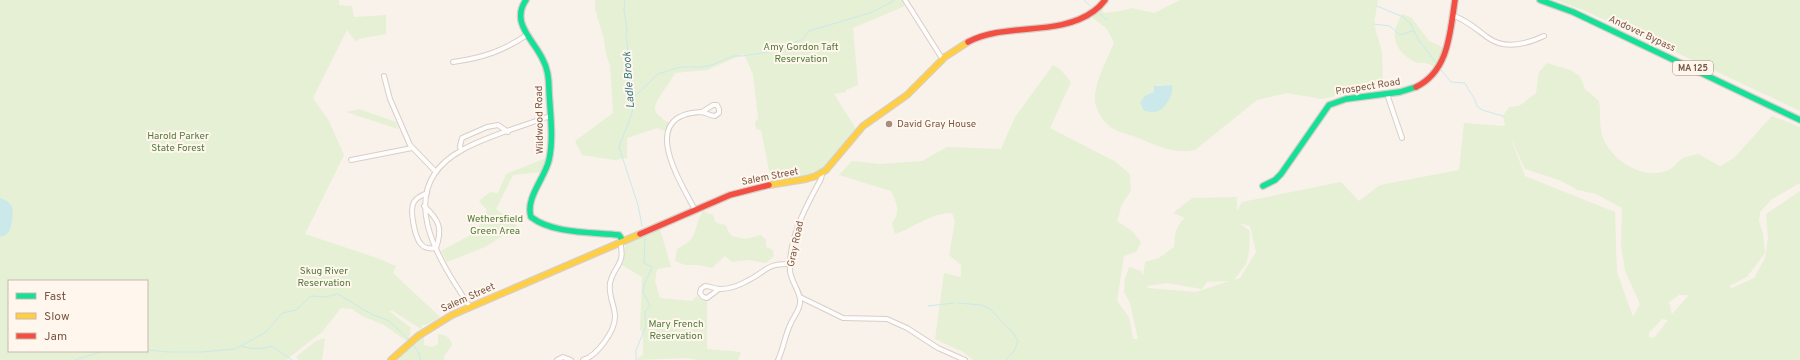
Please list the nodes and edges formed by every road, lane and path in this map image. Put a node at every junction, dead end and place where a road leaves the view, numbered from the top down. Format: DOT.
graph roads {
  1 [pos="526,0"];
  2 [pos="905,0"];
  3 [pos="1105,0"];
  4 [pos="1455,0"];
  5 [pos="1540,0"];
  6 [pos="1452,15"];
  7 [pos="528,34"];
  8 [pos="1544,36"];
  9 [pos="943,60"];
  10 [pos="454,62"];
  11 [pos="384,76"];
  12 [pos="1387,94"];
  13 [pos="702,112"];
  14 [pos="550,116"];
  15 [pos="1800,120"];
  16 [pos="508,132"];
  17 [pos="1402,138"];
  18 [pos="412,148"];
  19 [pos="461,150"];
  20 [pos="351,160"];
  21 [pos="436,172"];
  22 [pos="822,174"];
  23 [pos="1263,186"];
  24 [pos="427,193"];
  25 [pos="424,206"];
  26 [pos="695,210"];
  27 [pos="622,242"];
  28 [pos="436,248"];
  29 [pos="790,264"];
  30 [pos="719,289"];
  31 [pos="800,297"];
  32 [pos="470,307"];
  33 [pos="391,360"];
  34 [pos="558,360"];
  35 [pos="571,360"];
  36 [pos="583,360"];
  37 [pos="778,360"];
  38 [pos="965,360"];
  1 -- 7 [label="street, Wildwood Road"];
  2 -- 9 [label="street"];
  3 -- 9 [label="street"];
  4 -- 6 [label="street, Prospect Road"];
  5 -- 15 [label="street, Andover Bypass / MA 125"];
  6 -- 8 [label="street"];
  6 -- 12 [label="street, Prospect Road"];
  7 -- 10 [label="street"];
  7 -- 14 [label="street, Wildwood Road"];
  9 -- 22 [label="street"];
  11 -- 18 [label="street"];
  12 -- 17 [label="street"];
  12 -- 23 [label="street, Prospect Road"];
  13 -- 26 [label="street"];
  14 -- 16 [label="street"];
  14 -- 27 [label="street, Wildwood Road"];
  16 -- 19 [label="street"];
  16 -- 19 [label="street"];
  18 -- 20 [label="street"];
  18 -- 21 [label="street"];
  19 -- 21 [label="street"];
  21 -- 24 [label="street"];
  22 -- 26 [label="street, Salem Street"];
  22 -- 29 [label="street, Gray Road"];
  24 -- 25 [label="street"];
  24 -- 28 [label="street"];
  25 -- 28 [label="street"];
  25 -- 28 [label="street"];
  26 -- 27 [label="street, Salem Street"];
  27 -- 32 [label="street, Salem Street"];
  27 -- 36 [label="street"];
  28 -- 32 [label="street"];
  29 -- 30 [label="street"];
  29 -- 31 [label="street, Gray Road"];
  31 -- 37 [label="street"];
  31 -- 38 [label="street"];
  32 -- 33 [label="street, Salem Street"];
  34 -- 35 [label="street"];
}
